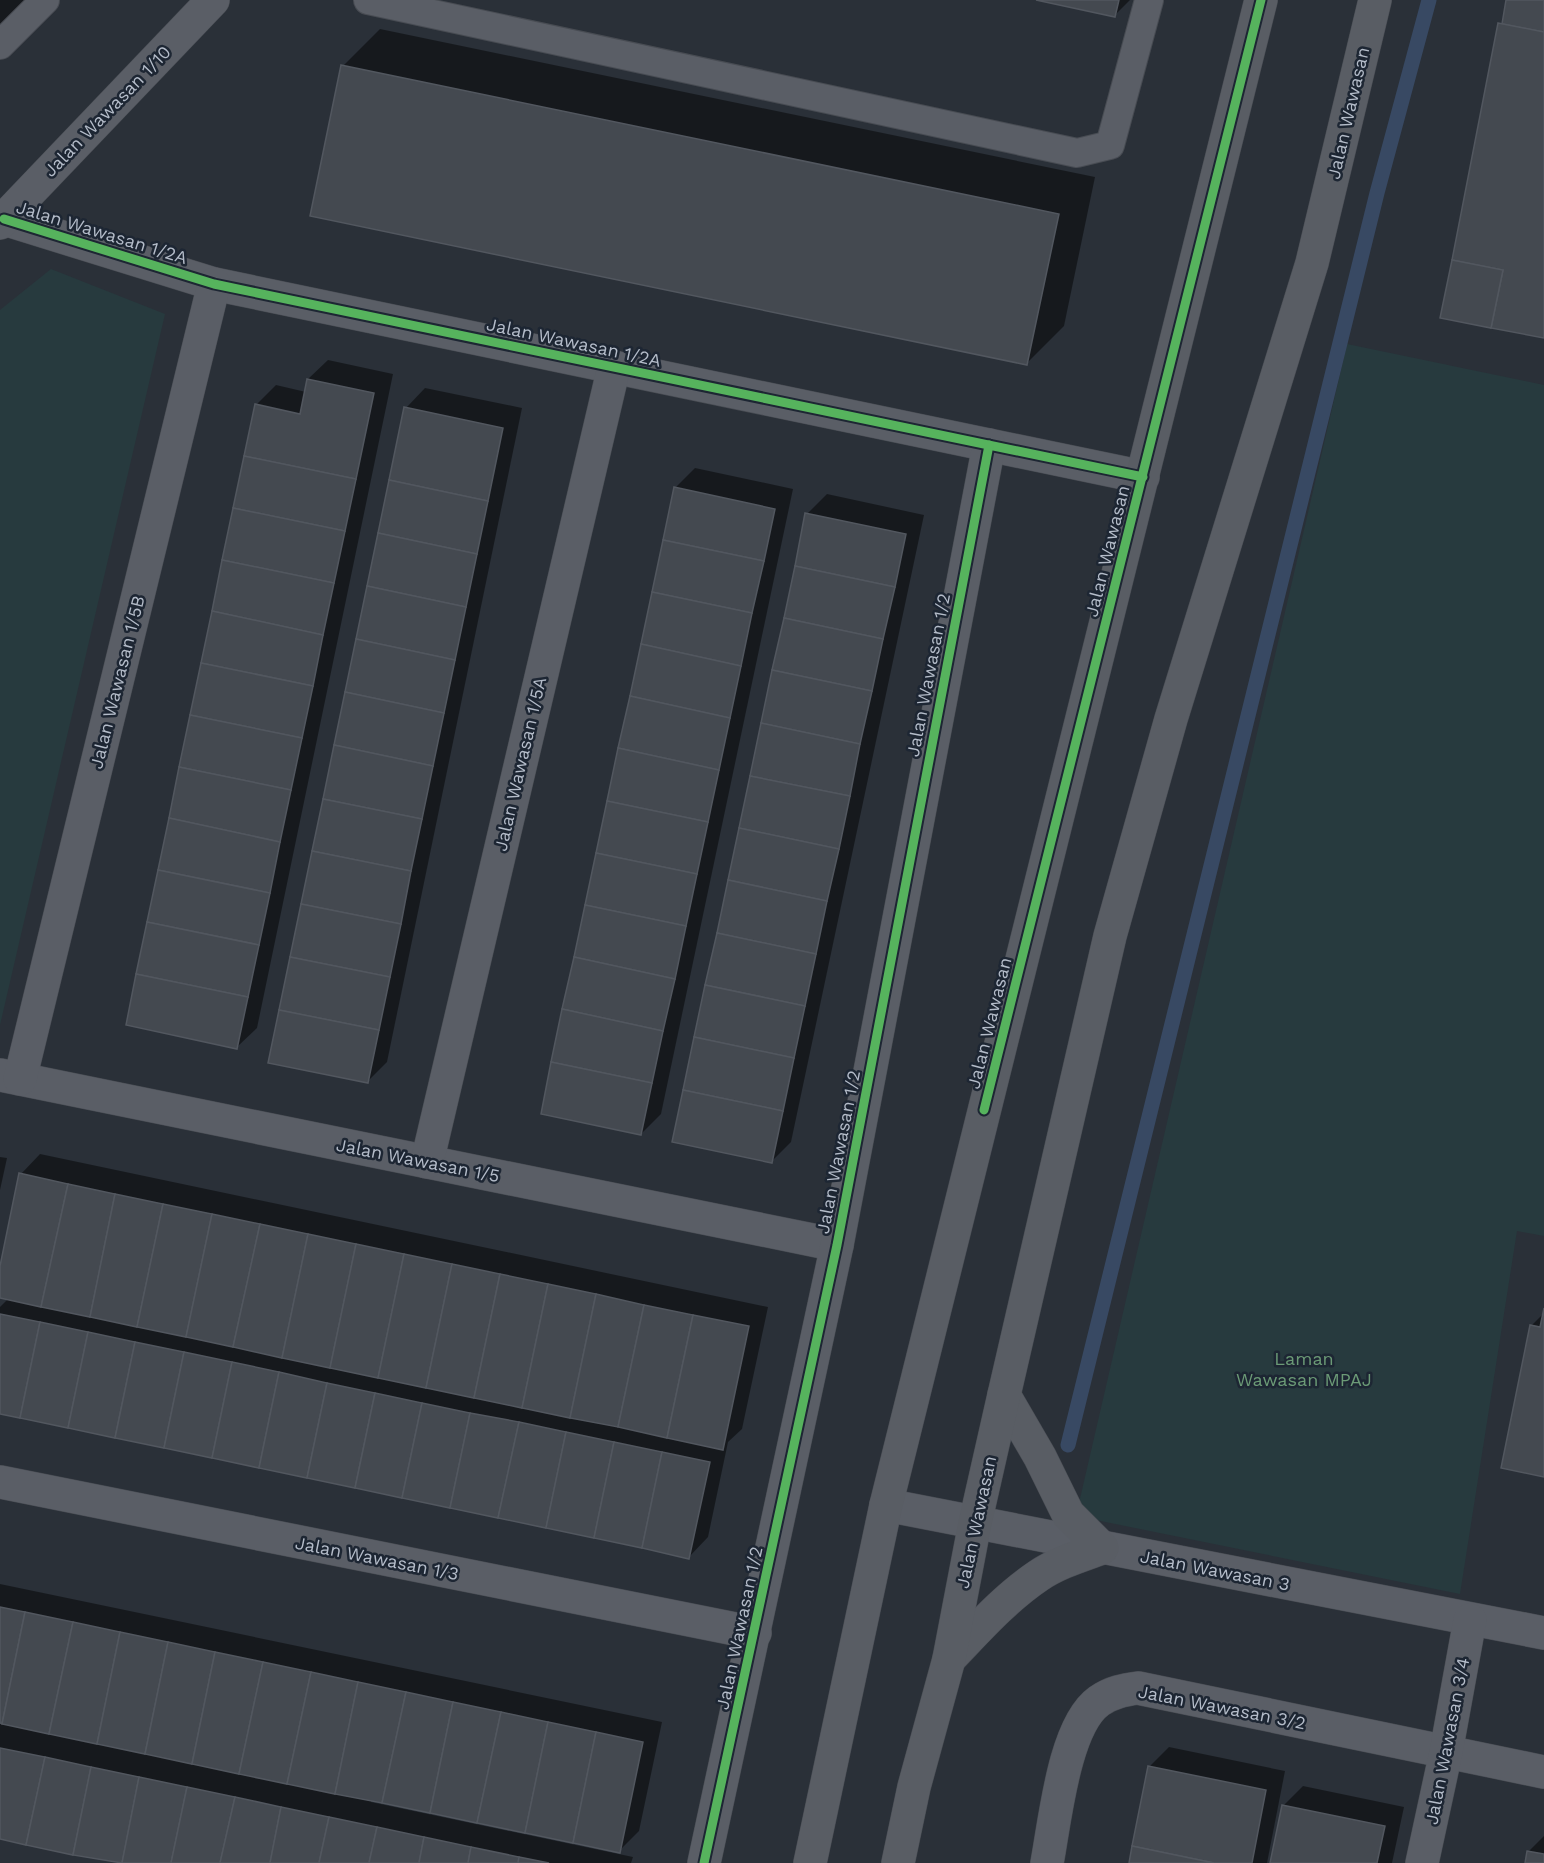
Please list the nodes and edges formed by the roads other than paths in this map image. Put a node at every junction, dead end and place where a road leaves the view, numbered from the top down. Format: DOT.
graph roads {
  1 [pos="45,0"];
  2 [pos="213,0"];
  3 [pos="368,0"];
  4 [pos="1149,0"];
  5 [pos="1261,0"];
  6 [pos="1375,0"];
  7 [pos="0,45"];
  8 [pos="2,221"];
  9 [pos="214,284"];
  10 [pos="614,367"];
  11 [pos="989,445"];
  12 [pos="1143,477"];
  13 [pos="10,1077"];
  14 [pos="427,1162"];
  15 [pos="837,1245"];
  16 [pos="1004,1395"];
  17 [pos="0,1482"];
  18 [pos="886,1505"];
  19 [pos="975,1523"];
  20 [pos="1102,1548"];
  21 [pos="1470,1620"];
  22 [pos="755,1633"];
  23 [pos="1544,1633"];
  24 [pos="949,1659"];
  25 [pos="1446,1752"];
  26 [pos="1544,1772"];
  27 [pos="704,1863"];
  28 [pos="810,1863"];
  29 [pos="898,1863"];
  30 [pos="1047,1863"];
  31 [pos="1422,1863"];
  1 -- 7 [label="lane"];
  2 -- 8 [label="street, Jalan Wawasan 1/10"];
  3 -- 4 [label="lane"];
  5 -- 12 [label="main road, Jalan Wawasan"];
  6 -- 16 [label="main road, Jalan Wawasan"];
  8 -- 9 [label="street, Jalan Wawasan 1/2A"];
  9 -- 10 [label="street, Jalan Wawasan 1/2A"];
  9 -- 13 [label="street, Jalan Wawasan 1/5B"];
  10 -- 11 [label="street, Jalan Wawasan 1/2A"];
  10 -- 14 [label="street, Jalan Wawasan 1/5A"];
  11 -- 12 [label="street, Jalan Wawasan 1/2A"];
  11 -- 15 [label="street, Jalan Wawasan 1/2"];
  12 -- 18 [label="main road, Jalan Wawasan"];
  13 -- 14 [label="street, Jalan Wawasan 1/5"];
  14 -- 15 [label="street, Jalan Wawasan 1/5"];
  15 -- 22 [label="street, Jalan Wawasan 1/2"];
  16 -- 19 [label="main road, Jalan Wawasan"];
  16 -- 20 [label="main road"];
  17 -- 22 [label="street, Jalan Wawasan 1/3"];
  18 -- 19 [label="street, Jalan Wawasan 3"];
  18 -- 28 [label="main road, Jalan Wawasan"];
  19 -- 20 [label="street, Jalan Wawasan 3"];
  19 -- 24 [label="main road, Jalan Wawasan"];
  20 -- 21 [label="street, Jalan Wawasan 3"];
  20 -- 24 [label="main road"];
  21 -- 23 [label="street, Jalan Wawasan 3"];
  21 -- 25 [label="street, Jalan Wawasan 3/4"];
  22 -- 27 [label="street, Jalan Wawasan 1/2"];
  24 -- 29 [label="main road, Jalan Wawasan"];
  25 -- 26 [label="street, Jalan Wawasan 3/2"];
  25 -- 30 [label="street, Jalan Wawasan 3/2"];
  25 -- 31 [label="street, Jalan Wawasan 3/4"];
}
